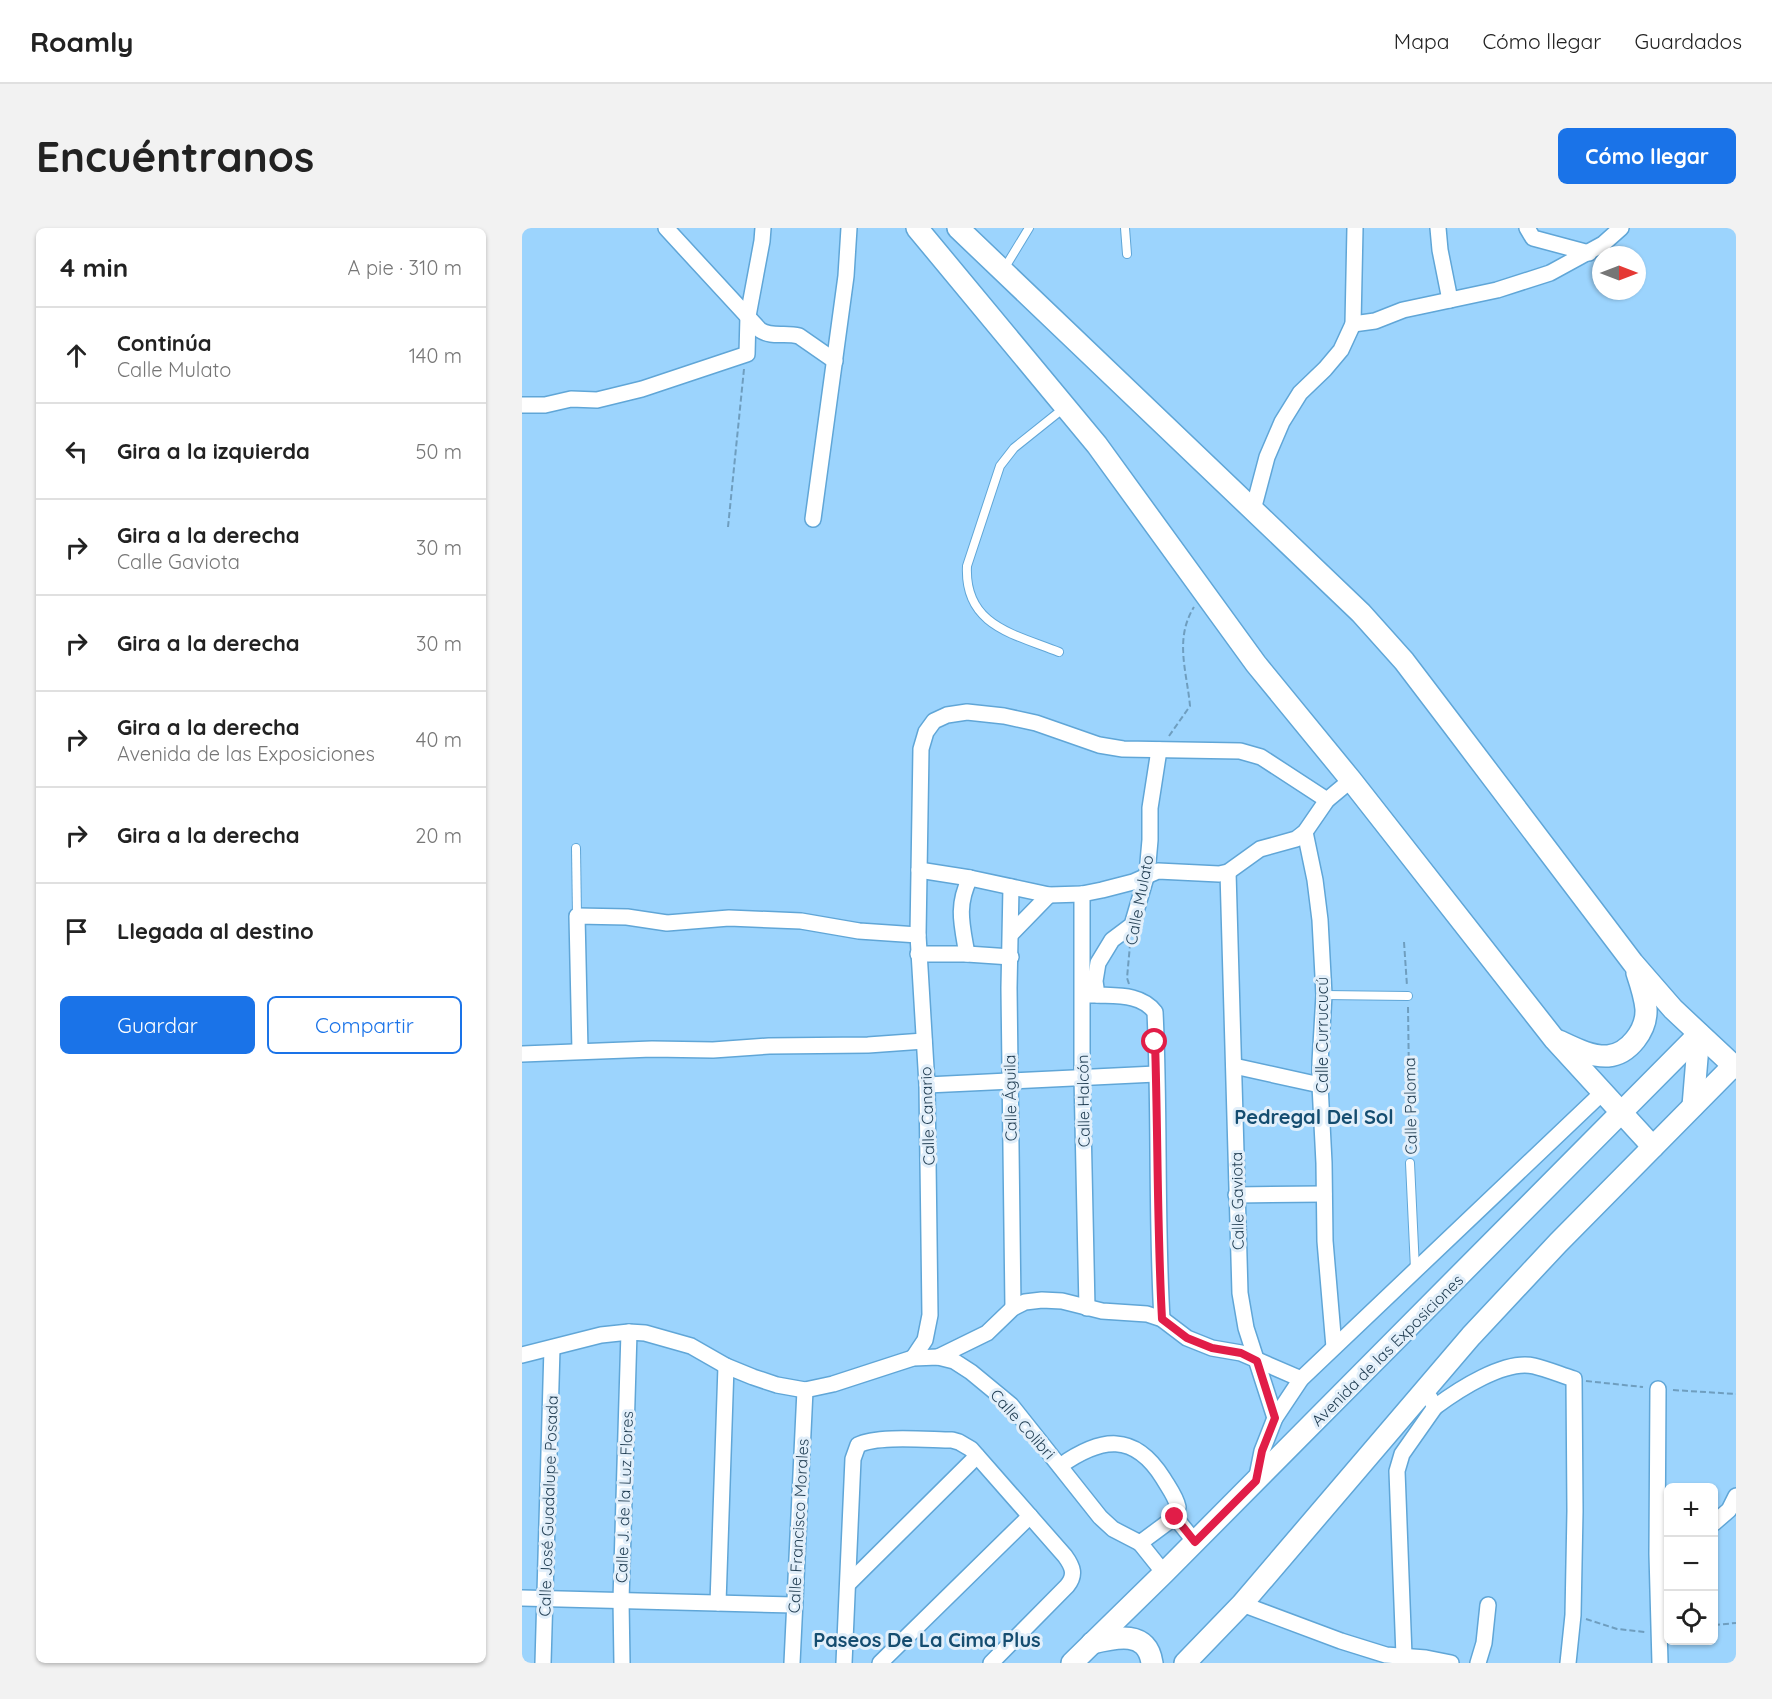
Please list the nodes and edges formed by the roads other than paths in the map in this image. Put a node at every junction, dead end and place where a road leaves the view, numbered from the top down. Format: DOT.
graph roads {
  1 [pos="666,228"];
  2 [pos="763,228"];
  3 [pos="849,228"];
  4 [pos="917,228"];
  5 [pos="958,228"];
  6 [pos="1029,228"];
  7 [pos="1125,228"];
  8 [pos="1355,228"];
  9 [pos="1438,228"];
  10 [pos="1601,228"];
  11 [pos="1622,228"];
  12 [pos="1527,230"];
  13 [pos="1603,244"];
  14 [pos="1589,253"];
  15 [pos="1127,254"];
  16 [pos="1003,271"];
  17 [pos="1450,300"];
  18 [pos="748,316"];
  19 [pos="1353,324"];
  20 [pos="835,361"];
  21 [pos="522,405"];
  22 [pos="1065,407"];
  23 [pos="1253,510"];
  24 [pos="813,519"];
  25 [pos="1059,652"];
  26 [pos="1159,750"];
  27 [pos="1352,780"];
  28 [pos="1327,800"];
  29 [pos="1305,832"];
  30 [pos="576,848"];
  31 [pos="919,870"];
  32 [pos="1228,872"];
  33 [pos="1147,874"];
  34 [pos="970,878"];
  35 [pos="1011,887"];
  36 [pos="1082,894"];
  37 [pos="1049,895"];
  38 [pos="577,916"];
  39 [pos="1011,934"];
  40 [pos="918,935"];
  41 [pos="918,954"];
  42 [pos="967,954"];
  43 [pos="1011,957"];
  44 [pos="1633,963"];
  45 [pos="1089,995"];
  46 [pos="1324,995"];
  47 [pos="1408,996"];
  48 [pos="1699,1034"];
  49 [pos="1555,1040"];
  50 [pos="924,1041"];
  51 [pos="580,1051"];
  52 [pos="522,1054"];
  53 [pos="1234,1066"];
  54 [pos="1734,1067"];
  55 [pos="1156,1074"];
  56 [pos="1082,1077"];
  57 [pos="1010,1080"];
  58 [pos="1320,1085"];
  59 [pos="927,1086"];
  60 [pos="1602,1093"];
  61 [pos="1693,1106"];
  62 [pos="1621,1114"];
  63 [pos="1653,1147"];
  64 [pos="1410,1163"];
  65 [pos="1324,1194"];
  66 [pos="1236,1196"];
  67 [pos="1415,1270"];
  68 [pos="1013,1308"];
  69 [pos="1087,1308"];
  70 [pos="1162,1319"];
  71 [pos="629,1332"];
  72 [pos="1334,1347"];
  73 [pos="552,1348"];
  74 [pos="522,1355"];
  75 [pos="938,1357"];
  76 [pos="913,1358"];
  77 [pos="1257,1361"];
  78 [pos="726,1366"];
  79 [pos="1301,1379"];
  80 [pos="1658,1389"];
  81 [pos="805,1390"];
  82 [pos="1430,1398"];
  83 [pos="1275,1418"];
  84 [pos="977,1456"];
  85 [pos="1060,1466"];
  86 [pos="1256,1481"];
  87 [pos="1736,1496"];
  88 [pos="1030,1516"];
  89 [pos="1175,1517"];
  90 [pos="1718,1519"];
  91 [pos="1195,1542"];
  92 [pos="1140,1543"];
  93 [pos="1663,1550"];
  94 [pos="1164,1573"];
  95 [pos="848,1584"];
  96 [pos="522,1598"];
  97 [pos="545,1598"];
  98 [pos="621,1600"];
  99 [pos="718,1604"];
  100 [pos="1242,1604"];
  101 [pos="795,1605"];
  102 [pos="1488,1605"];
  103 [pos="1092,1643"];
  104 [pos="1381,1659"];
  105 [pos="1408,1659"];
  106 [pos="1187,1662"];
  107 [pos="543,1663"];
  108 [pos="622,1663"];
  109 [pos="792,1663"];
  110 [pos="844,1663"];
  111 [pos="880,1663"];
  112 [pos="991,1663"];
  113 [pos="1072,1663"];
  114 [pos="1152,1663"];
  115 [pos="1451,1663"];
  116 [pos="1478,1663"];
  117 [pos="1568,1663"];
  118 [pos="1660,1663"];
  1 -- 18 [label="street"];
  2 -- 18 [label="street"];
  3 -- 20 [label="street"];
  4 -- 22 [label="street"];
  5 -- 16 [label="street"];
  6 -- 16 [label="lane"];
  7 -- 15 [label="lane"];
  8 -- 19 [label="street"];
  9 -- 17 [label="street"];
  10 -- 13 [label="street"];
  11 -- 13 [label="street"];
  12 -- 14 [label="street"];
  13 -- 14 [label="street"];
  14 -- 17 [label="street"];
  16 -- 23 [label="street"];
  17 -- 19 [label="street"];
  18 -- 20 [label="street"];
  18 -- 21 [label="street"];
  19 -- 23 [label="street"];
  20 -- 24 [label="street"];
  22 -- 25 [label="lane"];
  22 -- 27 [label="street"];
  23 -- 44 [label="street"];
  26 -- 28 [label="street, Calle Canario"];
  26 -- 31 [label="street, Calle Canario"];
  26 -- 33 [label="street, Calle Mulato"];
  27 -- 28 [label="street"];
  27 -- 49 [label="street"];
  28 -- 29 [label="street"];
  29 -- 32 [label="street"];
  29 -- 46 [label="street, Calle Currucucú"];
  30 -- 38 [label="lane"];
  31 -- 34 [label="street"];
  31 -- 40 [label="street, Calle Canario"];
  32 -- 33 [label="street"];
  32 -- 53 [label="street, Calle Gaviota"];
  33 -- 36 [label="street"];
  33 -- 45 [label="street, Calle Mulato"];
  34 -- 35 [label="street"];
  34 -- 42 [label="street"];
  35 -- 37 [label="street"];
  35 -- 39 [label="street, Calle Águila"];
  36 -- 37 [label="street"];
  36 -- 45 [label="street, Calle Halcón"];
  37 -- 39 [label="street"];
  38 -- 40 [label="street"];
  38 -- 51 [label="street"];
  39 -- 43 [label="street, Calle Águila"];
  40 -- 41 [label="street, Calle Canario"];
  41 -- 42 [label="street"];
  41 -- 50 [label="street, Calle Canario"];
  42 -- 43 [label="street"];
  43 -- 57 [label="street, Calle Águila"];
  44 -- 48 [label="street"];
  44 -- 49 [label="street"];
  45 -- 55 [label="street"];
  45 -- 56 [label="street, Calle Halcón"];
  46 -- 47 [label="lane"];
  46 -- 58 [label="street, Calle Currucucú"];
  48 -- 54 [label="street"];
  48 -- 61 [label="street"];
  48 -- 62 [label="street, Avenida de las Exposiciones"];
  49 -- 60 [label="street"];
  50 -- 51 [label="street"];
  50 -- 59 [label="street, Calle Canario"];
  51 -- 52 [label="street"];
  53 -- 58 [label="street"];
  53 -- 66 [label="street, Calle Gaviota"];
  54 -- 61 [label="street"];
  55 -- 56 [label="street"];
  55 -- 70 [label="street"];
  56 -- 57 [label="street"];
  56 -- 69 [label="street, Calle Halcón"];
  57 -- 59 [label="street"];
  57 -- 68 [label="street, Calle Águila"];
  58 -- 65 [label="street, Calle Currucucú"];
  59 -- 76 [label="street, Calle Canario"];
  60 -- 62 [label="street"];
  60 -- 67 [label="street"];
  61 -- 63 [label="street"];
  62 -- 63 [label="street"];
  62 -- 86 [label="street, Avenida de las Exposiciones"];
  63 -- 82 [label="street"];
  64 -- 67 [label="lane, Calle Paloma"];
  65 -- 66 [label="street"];
  65 -- 72 [label="street, Calle Currucucú"];
  66 -- 77 [label="street, Calle Gaviota"];
  67 -- 72 [label="street"];
  68 -- 69 [label="street"];
  68 -- 75 [label="street"];
  69 -- 70 [label="street"];
  70 -- 77 [label="street"];
  71 -- 73 [label="street"];
  71 -- 78 [label="street"];
  71 -- 98 [label="street, Calle J. de la Luz Flores"];
  72 -- 79 [label="street"];
  73 -- 74 [label="street"];
  73 -- 97 [label="street, Calle José Guadalupe Posada"];
  75 -- 76 [label="street, Calle Colibri"];
  75 -- 85 [label="street, Calle Colibri"];
  76 -- 81 [label="street, Calle Colibri"];
  77 -- 79 [label="street"];
  77 -- 83 [label="street, Calle Gaviota"];
  78 -- 81 [label="street"];
  78 -- 99 [label="street"];
  79 -- 83 [label="street"];
  80 -- 93 [label="street"];
  81 -- 101 [label="street, Calle Francisco Morales"];
  82 -- 100 [label="street"];
  82 -- 105 [label="street"];
  82 -- 117 [label="street"];
  83 -- 86 [label="street"];
  84 -- 88 [label="street"];
  84 -- 95 [label="street"];
  84 -- 95 [label="street"];
  85 -- 89 [label="street"];
  85 -- 92 [label="street, Calle Colibri"];
  86 -- 91 [label="street, Avenida de las Exposiciones"];
  87 -- 90 [label="street"];
  88 -- 111 [label="street"];
  88 -- 112 [label="street"];
  89 -- 91 [label="street"];
  89 -- 92 [label="street"];
  91 -- 94 [label="street, Avenida de las Exposiciones"];
  92 -- 94 [label="street"];
  93 -- 118 [label="street"];
  94 -- 103 [label="street, Avenida de las Exposiciones"];
  95 -- 110 [label="street"];
  96 -- 97 [label="street"];
  97 -- 98 [label="street"];
  97 -- 107 [label="street, Calle José Guadalupe Posada"];
  98 -- 99 [label="street"];
  98 -- 108 [label="street, Calle J. de la Luz Flores"];
  99 -- 101 [label="street"];
  100 -- 104 [label="street"];
  100 -- 106 [label="street"];
  101 -- 109 [label="street, Calle Francisco Morales"];
  102 -- 116 [label="street"];
  103 -- 113 [label="street, Avenida de las Exposiciones"];
  103 -- 114 [label="street"];
  104 -- 105 [label="street"];
  105 -- 115 [label="street"];
}
